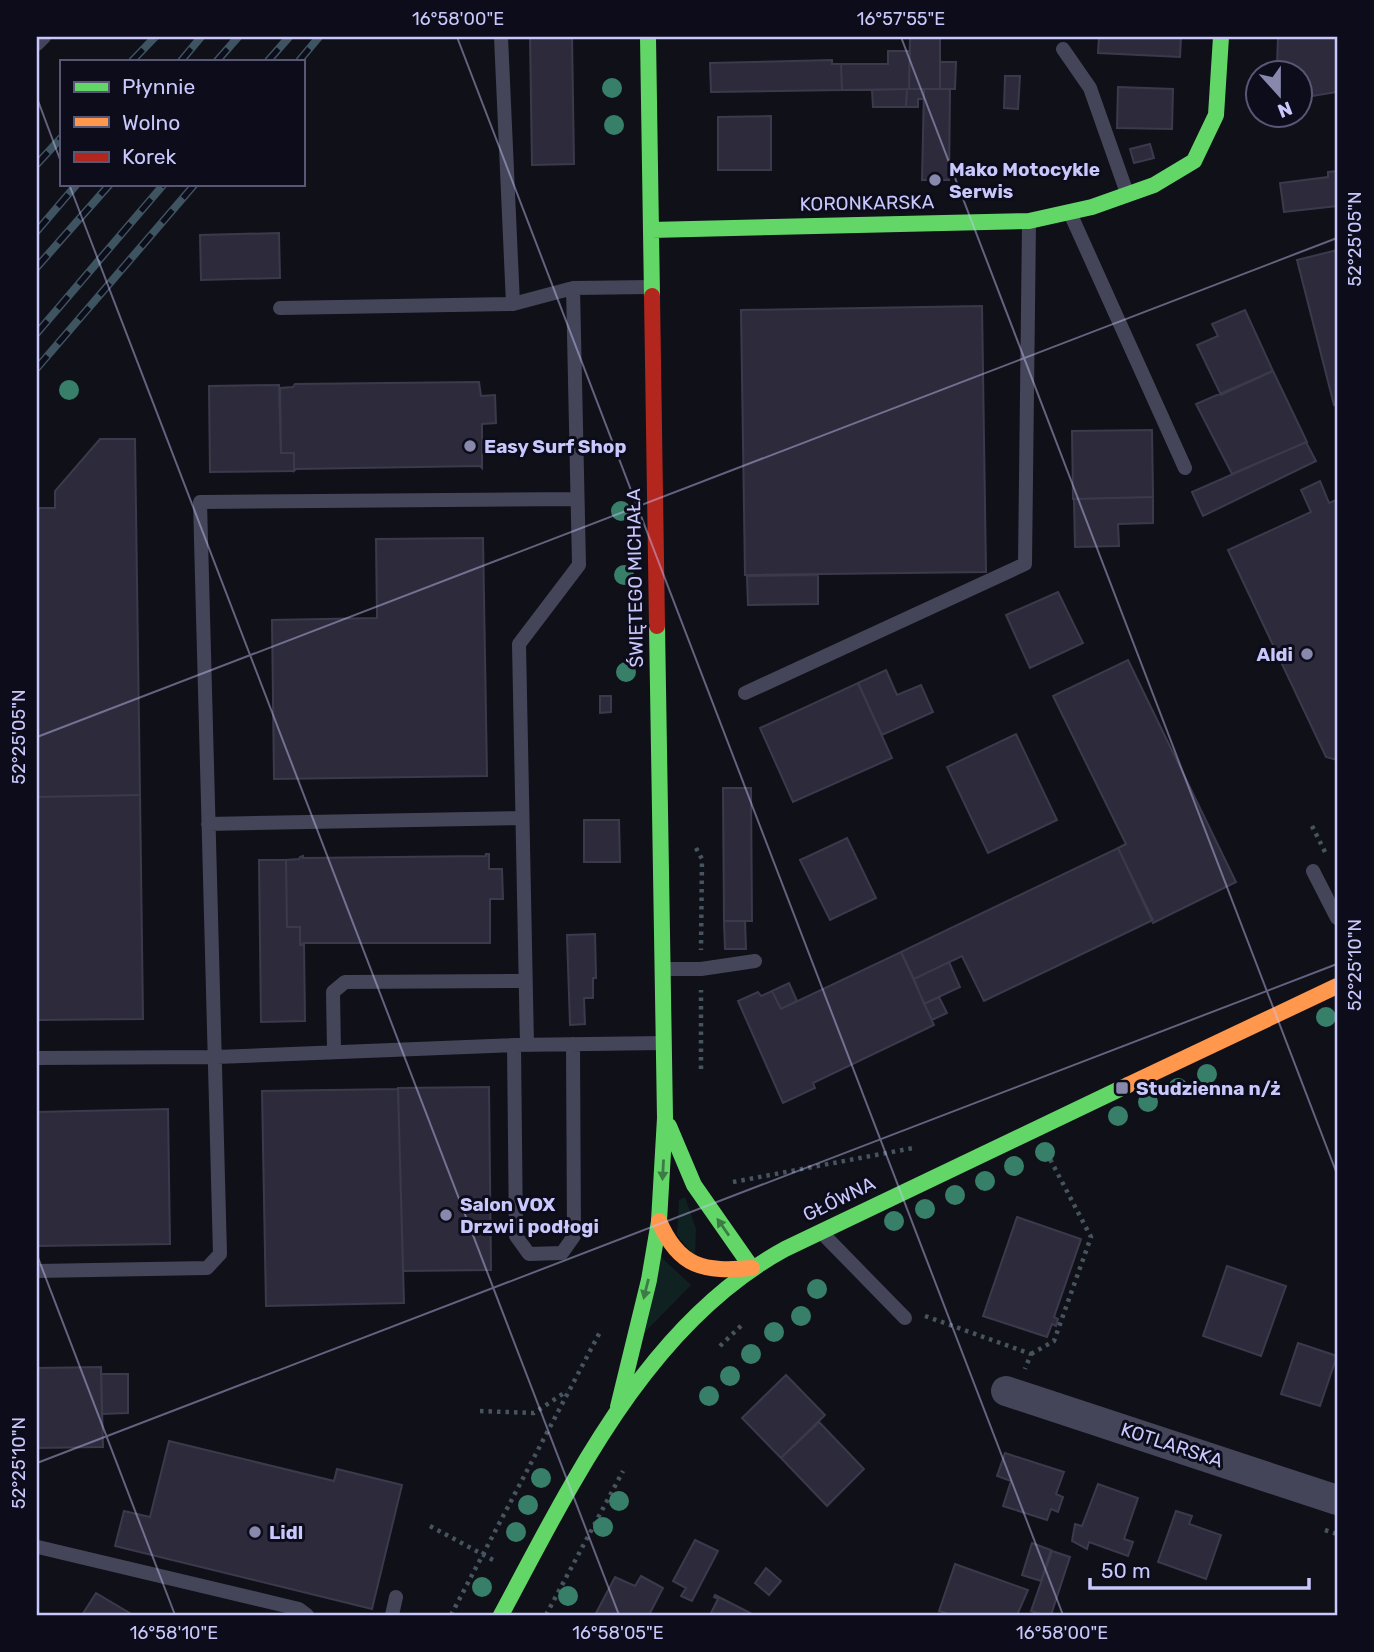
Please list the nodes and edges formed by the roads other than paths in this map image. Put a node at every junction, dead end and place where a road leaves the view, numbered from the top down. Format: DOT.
graph roads {
  1 [pos="44,37"];
  2 [pos="501,37"];
  3 [pos="648,37"];
  4 [pos="1221,37"];
  5 [pos="37,44"];
  6 [pos="1063,49"];
  7 [pos="1128,194"];
  8 [pos="1069,212"];
  9 [pos="1029,221"];
  10 [pos="651,230"];
  11 [pos="652,287"];
  12 [pos="573,288"];
  13 [pos="513,304"];
  14 [pos="281,308"];
  15 [pos="1185,468"];
  16 [pos="577,499"];
  17 [pos="745,693"];
  18 [pos="522,818"];
  19 [pos="208,824"];
  20 [pos="1313,871"];
  21 [pos="1337,918"];
  22 [pos="755,961"];
  23 [pos="663,969"];
  24 [pos="525,981"];
  25 [pos="1337,986"];
  26 [pos="573,1044"];
  27 [pos="664,1044"];
  28 [pos="520,1045"];
  29 [pos="334,1051"];
  30 [pos="216,1057"];
  31 [pos="37,1058"];
  32 [pos="665,1118"];
  33 [pos="659,1222"];
  34 [pos="820,1231"];
  35 [pos="752,1268"];
  36 [pos="37,1271"];
  37 [pos="905,1318"];
  38 [pos="1006,1391"];
  39 [pos="618,1407"];
  40 [pos="1337,1500"];
  41 [pos="38,1547"];
  42 [pos="396,1597"];
  43 [pos="307,1615"];
  44 [pos="392,1615"];
  45 [pos="501,1615"];
  1 -- 5 [label="lane"];
  2 -- 13 [label="lane"];
  3 -- 10 [label="street, ŚWIĘTEGO MICHAŁA"];
  4 -- 7 [label="street, KORONKARSKA"];
  6 -- 7 [label="lane"];
  7 -- 8 [label="street, KORONKARSKA"];
  8 -- 9 [label="street, KORONKARSKA"];
  8 -- 15 [label="lane"];
  9 -- 10 [label="street, KORONKARSKA"];
  9 -- 17 [label="lane"];
  10 -- 11 [label="street, ŚWIĘTEGO MICHAŁA"];
  11 -- 12 [label="lane"];
  11 -- 23 [label="street, ŚWIĘTEGO MICHAŁA"];
  12 -- 13 [label="lane"];
  12 -- 16 [label="lane"];
  13 -- 14 [label="lane"];
  16 -- 18 [label="lane"];
  16 -- 19 [label="lane"];
  18 -- 19 [label="lane"];
  18 -- 24 [label="lane"];
  19 -- 30 [label="lane"];
  20 -- 21 [label="lane"];
  22 -- 23 [label="lane"];
  23 -- 27 [label="street, ŚWIĘTEGO MICHAŁA"];
  24 -- 28 [label="lane"];
  24 -- 29 [label="lane"];
  25 -- 34 [label="street, GŁÓWNA"];
  26 -- 27 [label="lane"];
  26 -- 28 [label="lane"];
  26 -- 28 [label="lane"];
  27 -- 32 [label="street, ŚWIĘTEGO MICHAŁA"];
  28 -- 29 [label="lane"];
  29 -- 30 [label="lane"];
  30 -- 31 [label="lane"];
  30 -- 36 [label="lane"];
  32 -- 33 [label="street, ŚWIĘTEGO MICHAŁA, one-way"];
  35 -- 32 [label="street, ŚWIĘTEGO MICHAŁA, one-way"];
  33 -- 35 [label="street"];
  33 -- 39 [label="street, ŚWIĘTEGO MICHAŁA, one-way"];
  34 -- 35 [label="street, GŁÓWNA"];
  34 -- 37 [label="lane"];
  35 -- 39 [label="street, GŁÓWNA"];
  38 -- 40 [label="street, KOTLARSKA"];
  39 -- 45 [label="street, GŁÓWNA"];
  41 -- 43 [label="lane"];
  42 -- 44 [label="lane"];
}
